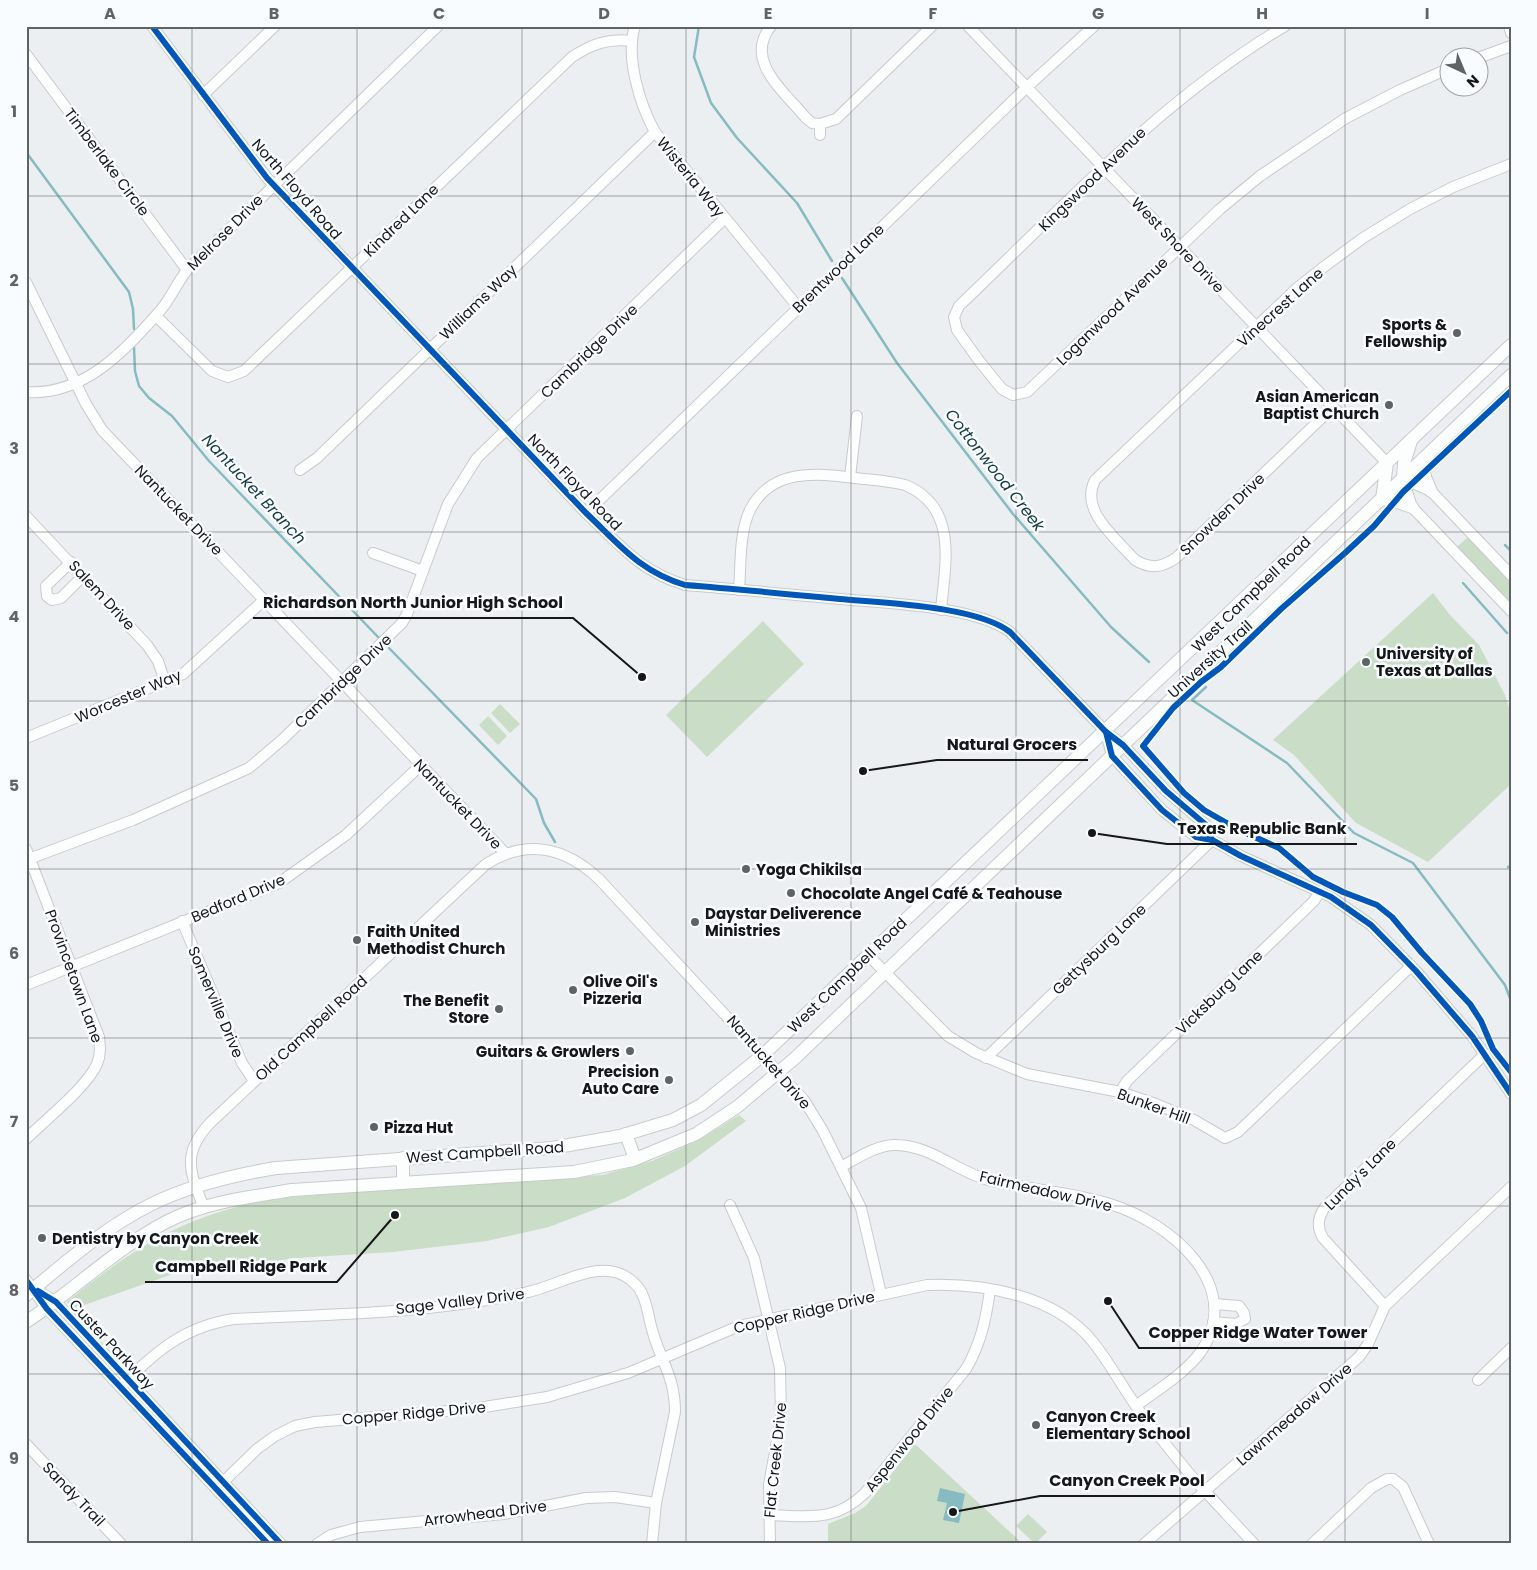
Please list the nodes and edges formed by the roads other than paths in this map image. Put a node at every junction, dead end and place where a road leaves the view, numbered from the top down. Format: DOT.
graph roads {
  1 [pos="152,26"];
  2 [pos="275,26"];
  3 [pos="438,26"];
  4 [pos="635,26"];
  5 [pos="771,26"];
  6 [pos="932,26"];
  7 [pos="968,26"];
  8 [pos="1094,26"];
  9 [pos="1285,26"];
  10 [pos="1508,26"];
  11 [pos="1511,33"];
  12 [pos="632,41"];
  13 [pos="1511,46"];
  14 [pos="26,54"];
  15 [pos="1490,54"];
  16 [pos="1440,72"];
  17 [pos="1027,87"];
  18 [pos="203,95"];
  19 [pos="655,132"];
  20 [pos="1511,164"];
  21 [pos="1104,167"];
  22 [pos="274,184"];
  23 [pos="724,219"];
  24 [pos="1180,247"];
  25 [pos="351,268"];
  26 [pos="187,270"];
  27 [pos="26,282"];
  28 [pos="798,307"];
  29 [pos="156,316"];
  30 [pos="1256,327"];
  31 [pos="1511,345"];
  32 [pos="429,349"];
  33 [pos="980,362"];
  34 [pos="1511,375"];
  35 [pos="77,384"];
  36 [pos="26,392"];
  37 [pos="1333,407"];
  38 [pos="857,416"];
  39 [pos="506,430"];
  40 [pos="1410,441"];
  41 [pos="1422,461"];
  42 [pos="1404,463"];
  43 [pos="1387,464"];
  44 [pos="300,470"];
  45 [pos="850,477"];
  46 [pos="1379,478"];
  47 [pos="1403,479"];
  48 [pos="1431,491"];
  49 [pos="1090,499"];
  50 [pos="1382,500"];
  51 [pos="1412,506"];
  52 [pos="586,512"];
  53 [pos="26,516"];
  54 [pos="373,553"];
  55 [pos="71,562"];
  56 [pos="423,571"];
  57 [pos="1511,575"];
  58 [pos="83,576"];
  59 [pos="739,590"];
  60 [pos="264,600"];
  61 [pos="941,610"];
  62 [pos="1511,611"];
  63 [pos="165,682"];
  64 [pos="342,683"];
  65 [pos="1106,732"];
  66 [pos="26,738"];
  67 [pos="1123,745"];
  68 [pos="1112,756"];
  69 [pos="421,765"];
  70 [pos="1012,818"];
  71 [pos="1029,834"];
  72 [pos="1212,840"];
  73 [pos="505,853"];
  74 [pos="28,856"];
  75 [pos="1320,892"];
  76 [pos="182,922"];
  77 [pos="868,955"];
  78 [pos="73,965"];
  79 [pos="1411,966"];
  80 [pos="885,972"];
  81 [pos="26,985"];
  82 [pos="1485,1054"];
  83 [pos="763,1055"];
  84 [pos="986,1058"];
  85 [pos="779,1072"];
  86 [pos="254,1081"];
  87 [pos="1120,1092"];
  88 [pos="1511,1094"];
  89 [pos="626,1134"];
  90 [pos="26,1139"];
  91 [pos="403,1158"];
  92 [pos="634,1159"];
  93 [pos="841,1167"];
  94 [pos="403,1183"];
  95 [pos="196,1187"];
  96 [pos="1511,1187"];
  97 [pos="730,1205"];
  98 [pos="204,1208"];
  99 [pos="29,1288"];
  100 [pos="990,1290"];
  101 [pos="881,1294"];
  102 [pos="1214,1304"];
  103 [pos="51,1305"];
  104 [pos="1385,1306"];
  105 [pos="768,1318"];
  106 [pos="26,1322"];
  107 [pos="1213,1322"];
  108 [pos="1511,1348"];
  109 [pos="664,1359"];
  110 [pos="128,1379"];
  111 [pos="1478,1380"];
  112 [pos="120,1387"];
  113 [pos="1136,1406"];
  114 [pos="26,1444"];
  115 [pos="220,1486"];
  116 [pos="1205,1491"];
  117 [pos="656,1502"];
  118 [pos="768,1515"];
  119 [pos="121,1544"];
  120 [pos="268,1544"];
  121 [pos="281,1544"];
  122 [pos="317,1544"];
  123 [pos="652,1544"];
  124 [pos="770,1544"];
  125 [pos="1144,1544"];
  126 [pos="1254,1544"];
  127 [pos="1312,1544"];
  128 [pos="1429,1544"];
  1 -- 18 [label="street, North Floyd Road"];
  2 -- 18 [label="street"];
  3 -- 22 [label="street, Melrose Drive"];
  4 -- 12 [label="street, Wisteria Way"];
  5 -- 6 [label="street"];
  7 -- 17 [label="street, West Shore Drive"];
  8 -- 17 [label="street, Brentwood Lane"];
  9 -- 21 [label="street, Kingswood Avenue"];
  10 -- 11 [label="street"];
  12 -- 19 [label="street, Wisteria Way"];
  12 -- 25 [label="street, Kindred Lane"];
  13 -- 15 [label="street"];
  14 -- 26 [label="street, Timberlake Circle"];
  16 -- 24 [label="street, Loganwood Avenue"];
  17 -- 21 [label="street, West Shore Drive"];
  17 -- 28 [label="street, Brentwood Lane"];
  18 -- 22 [label="street, North Floyd Road"];
  19 -- 23 [label="street, Wisteria Way"];
  19 -- 32 [label="street, Williams Way"];
  20 -- 30 [label="street, Vinecrest Lane"];
  21 -- 24 [label="street, West Shore Drive"];
  21 -- 33 [label="street, Kingswood Avenue"];
  22 -- 25 [label="street, North Floyd Road"];
  22 -- 26 [label="street, Melrose Drive"];
  23 -- 28 [label="street, Wisteria Way"];
  23 -- 39 [label="street, Cambridge Drive"];
  24 -- 30 [label="street, West Shore Drive"];
  24 -- 33 [label="street, Loganwood Avenue"];
  25 -- 29 [label="street, Kindred Lane"];
  25 -- 32 [label="street, North Floyd Road"];
  26 -- 29 [label="street, Melrose Drive"];
  27 -- 35 [label="street, Nantucket Drive"];
  28 -- 52 [label="street, Brentwood Lane"];
  29 -- 35 [label="street, Melrose Drive"];
  30 -- 37 [label="street, West Shore Drive"];
  30 -- 49 [label="street, Vinecrest Lane"];
  31 -- 40 [label="main road, West Campbell Road"];
  32 -- 39 [label="street, North Floyd Road"];
  32 -- 44 [label="street, Williams Way"];
  34 -- 41 [label="main road, West Campbell Road"];
  35 -- 36 [label="street, Melrose Drive"];
  35 -- 60 [label="street, Nantucket Drive"];
  37 -- 43 [label="street, West Shore Drive"];
  37 -- 49 [label="street, Snowden Drive"];
  38 -- 45 [label="street"];
  39 -- 52 [label="street, North Floyd Road"];
  39 -- 56 [label="street, Cambridge Drive"];
  40 -- 42 [label="main road"];
  40 -- 43 [label="main road, West Campbell Road"];
  41 -- 42 [label="main road"];
  41 -- 47 [label="main road, West Campbell Road"];
  41 -- 48 [label="main road"];
  42 -- 43 [label="main road"];
  42 -- 47 [label="main road"];
  43 -- 46 [label="main road, West Campbell Road"];
  45 -- 59 [label="street"];
  45 -- 61 [label="street"];
  46 -- 47 [label="main road"];
  46 -- 50 [label="main road"];
  46 -- 65 [label="main road, West Campbell Road"];
  47 -- 48 [label="street"];
  47 -- 50 [label="main road, West Campbell Road"];
  47 -- 51 [label="street"];
  48 -- 57 [label="street"];
  50 -- 51 [label="main road"];
  50 -- 67 [label="main road, West Campbell Road"];
  51 -- 62 [label="street"];
  52 -- 59 [label="street, North Floyd Road"];
  53 -- 55 [label="street, Salem Drive"];
  54 -- 56 [label="street"];
  55 -- 58 [label="street, Salem Drive"];
  55 -- 58 [label="street"];
  56 -- 64 [label="street, Cambridge Drive"];
  58 -- 63 [label="street, Salem Drive"];
  59 -- 61 [label="street, North Floyd Road"];
  60 -- 63 [label="street, Worcester Way"];
  60 -- 64 [label="street, Nantucket Drive"];
  61 -- 65 [label="street, North Floyd Road"];
  63 -- 66 [label="street, Worcester Way"];
  64 -- 69 [label="street, Nantucket Drive"];
  64 -- 74 [label="street, Cambridge Drive"];
  65 -- 67 [label="street, North Floyd Road"];
  65 -- 68 [label="street, North Floyd Road"];
  65 -- 70 [label="main road, West Campbell Road"];
  67 -- 68 [label="main road, West Campbell Road"];
  67 -- 72 [label="street, North Floyd Road"];
  68 -- 71 [label="main road, West Campbell Road"];
  68 -- 72 [label="street, North Floyd Road"];
  69 -- 73 [label="street, Nantucket Drive"];
  69 -- 76 [label="street, Bedford Drive"];
  70 -- 71 [label="main road"];
  70 -- 77 [label="main road, West Campbell Road"];
  71 -- 80 [label="main road, West Campbell Road"];
  72 -- 75 [label="street, North Floyd Road"];
  72 -- 84 [label="street, Gettysburg Lane"];
  73 -- 83 [label="street, Nantucket Drive"];
  73 -- 86 [label="street, Old Campbell Road"];
  74 -- 78 [label="street, Provincetown Lane"];
  75 -- 79 [label="street, North Floyd Road"];
  75 -- 87 [label="street, Vicksburg Lane"];
  76 -- 78 [label="street, Bedford Drive"];
  76 -- 86 [label="street, Somerville Drive"];
  77 -- 80 [label="street, Bunker Hill"];
  77 -- 83 [label="main road, West Campbell Road"];
  78 -- 81 [label="street, Bedford Drive"];
  78 -- 90 [label="street, Provincetown Lane"];
  79 -- 82 [label="street, North Floyd Road"];
  79 -- 87 [label="street, Bunker Hill"];
  80 -- 84 [label="street, Bunker Hill"];
  80 -- 85 [label="main road, West Campbell Road"];
  82 -- 88 [label="street, North Floyd Road"];
  82 -- 104 [label="street, Lundy's Lane"];
  83 -- 85 [label="street, Nantucket Drive"];
  83 -- 89 [label="main road, West Campbell Road"];
  84 -- 87 [label="street, Bunker Hill"];
  85 -- 92 [label="main road, West Campbell Road"];
  85 -- 93 [label="street, Nantucket Drive"];
  86 -- 95 [label="street, Old Campbell Road"];
  89 -- 91 [label="main road, West Campbell Road"];
  89 -- 92 [label="main road"];
  91 -- 94 [label="main road"];
  91 -- 95 [label="main road, West Campbell Road"];
  92 -- 94 [label="main road, West Campbell Road"];
  93 -- 101 [label="street, Nantucket Drive"];
  93 -- 102 [label="street, Fairmeadow Drive"];
  94 -- 98 [label="main road, West Campbell Road"];
  95 -- 98 [label="street, Old Campbell Road"];
  95 -- 99 [label="main road, West Campbell Road"];
  96 -- 104 [label="street, Lawnmeadow Drive"];
  97 -- 105 [label="street, Flat Creek Drive"];
  98 -- 103 [label="main road, West Campbell Road"];
  99 -- 103 [label="street, Custer Parkway"];
  100 -- 101 [label="street, Copper Ridge Drive"];
  100 -- 113 [label="street, Copper Ridge Drive"];
  100 -- 118 [label="street, Aspenwood Drive"];
  101 -- 105 [label="street, Copper Ridge Drive"];
  102 -- 107 [label="street, Fairmeadow Drive"];
  102 -- 107 [label="street"];
  103 -- 106 [label="main road, West Campbell Road"];
  103 -- 110 [label="street, Custer Parkway"];
  103 -- 112 [label="street, Custer Parkway"];
  104 -- 116 [label="street, Lawnmeadow Drive"];
  105 -- 109 [label="street, Copper Ridge Drive"];
  105 -- 118 [label="street, Flat Creek Drive"];
  107 -- 113 [label="street, Fairmeadow Drive"];
  108 -- 111 [label="street"];
  109 -- 110 [label="street, Sage Valley Drive"];
  109 -- 115 [label="street, Copper Ridge Drive"];
  109 -- 117 [label="street, Sage Valley Drive"];
  110 -- 112 [label="street, Sage Valley Drive"];
  110 -- 115 [label="street, Custer Parkway"];
  112 -- 115 [label="street, Custer Parkway"];
  113 -- 116 [label="street, Copper Ridge Drive"];
  114 -- 119 [label="street, Sandy Trail"];
  115 -- 120 [label="street, Custer Parkway"];
  115 -- 121 [label="street, Custer Parkway"];
  116 -- 125 [label="street, Lawnmeadow Drive"];
  116 -- 126 [label="street, Copper Ridge Drive"];
  117 -- 122 [label="street, Arrowhead Drive"];
  117 -- 123 [label="street, Sage Valley Drive"];
  118 -- 124 [label="street, Flat Creek Drive"];
  127 -- 128 [label="street"];
}
